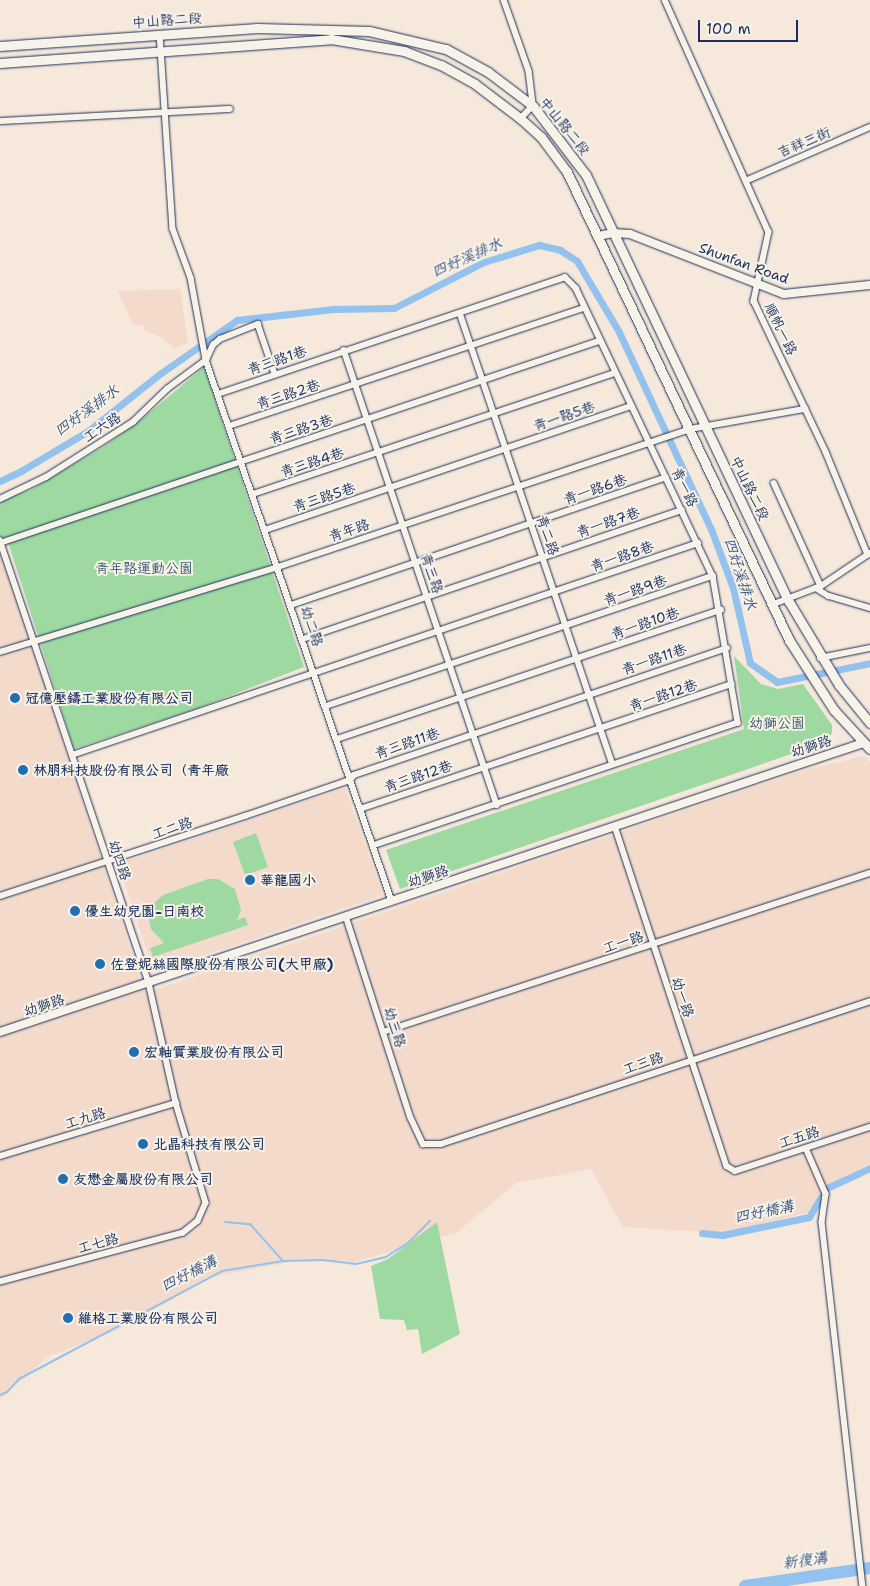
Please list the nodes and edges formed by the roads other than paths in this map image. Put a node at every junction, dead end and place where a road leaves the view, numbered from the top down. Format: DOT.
graph roads {
  1 [pos="504,0"];
  2 [pos="664,0"];
  3 [pos="160,34"];
  4 [pos="0,46"];
  5 [pos="162,49"];
  6 [pos="0,63"];
  7 [pos="533,106"];
  8 [pos="230,109"];
  9 [pos="165,112"];
  10 [pos="521,119"];
  11 [pos="0,121"];
  12 [pos="870,127"];
  13 [pos="748,180"];
  14 [pos="613,233"];
  15 [pos="598,236"];
  16 [pos="565,277"];
  17 [pos="757,284"];
  18 [pos="870,285"];
  19 [pos="584,308"];
  20 [pos="460,313"];
  21 [pos="599,341"];
  22 [pos="471,347"];
  23 [pos="344,350"];
  24 [pos="206,360"];
  25 [pos="275,374"];
  26 [pos="615,374"];
  27 [pos="482,381"];
  28 [pos="355,385"];
  29 [pos="218,394"];
  30 [pos="631,406"];
  31 [pos="805,409"];
  32 [pos="494,414"];
  33 [pos="367,420"];
  34 [pos="229,426"];
  35 [pos="705,427"];
  36 [pos="690,429"];
  37 [pos="650,442"];
  38 [pos="506,449"];
  39 [pos="379,454"];
  40 [pos="242,461"];
  41 [pos="666,477"];
  42 [pos="774,483"];
  43 [pos="518,487"];
  44 [pos="390,488"];
  45 [pos="253,494"];
  46 [pos="0,499"];
  47 [pos="682,510"];
  48 [pos="532,524"];
  49 [pos="402,525"];
  50 [pos="265,530"];
  51 [pos="2,541"];
  52 [pos="698,543"];
  53 [pos="869,554"];
  54 [pos="543,558"];
  55 [pos="415,562"];
  56 [pos="278,567"];
  57 [pos="713,576"];
  58 [pos="819,587"];
  59 [pos="554,592"];
  60 [pos="427,597"];
  61 [pos="788,600"];
  62 [pos="291,605"];
  63 [pos="771,605"];
  64 [pos="870,608"];
  65 [pos="721,610"];
  66 [pos="565,627"];
  67 [pos="439,631"];
  68 [pos="303,639"];
  69 [pos="34,644"];
  70 [pos="727,648"];
  71 [pos="870,648"];
  72 [pos="0,652"];
  73 [pos="820,658"];
  74 [pos="577,660"];
  75 [pos="450,664"];
  76 [pos="314,672"];
  77 [pos="732,684"];
  78 [pos="589,695"];
  79 [pos="462,699"];
  80 [pos="326,706"];
  81 [pos="870,723"];
  82 [pos="601,729"];
  83 [pos="473,733"];
  84 [pos="337,739"];
  85 [pos="868,743"];
  86 [pos="72,755"];
  87 [pos="613,764"];
  88 [pos="485,767"];
  89 [pos="350,780"];
  90 [pos="497,805"];
  91 [pos="360,809"];
  92 [pos="615,826"];
  93 [pos="373,846"];
  94 [pos="108,863"];
  95 [pos="870,872"];
  96 [pos="0,896"];
  97 [pos="392,901"];
  98 [pos="346,916"];
  99 [pos="652,946"];
  100 [pos="149,983"];
  101 [pos="870,1001"];
  102 [pos="0,1032"];
  103 [pos="383,1032"];
  104 [pos="691,1060"];
  105 [pos="176,1103"];
  106 [pos="870,1127"];
  107 [pos="423,1144"];
  108 [pos="806,1148"];
  109 [pos="0,1156"];
  110 [pos="735,1171"];
  111 [pos="198,1221"];
  112 [pos="0,1282"];
  113 [pos="863,1583"];
  1 -- 7 [label="street"];
  2 -- 13 [label="street, 順帆一路"];
  3 -- 4 [label="main road, 中山路二段"];
  3 -- 5 [label="street, 幼二路"];
  3 -- 7 [label="main road, 中山路二段"];
  5 -- 6 [label="main road, 中山路二段"];
  5 -- 9 [label="street, 幼二路"];
  5 -- 10 [label="main road, 中山路二段"];
  7 -- 10 [label="street"];
  7 -- 14 [label="main road, 中山路二段"];
  8 -- 9 [label="street"];
  9 -- 11 [label="street"];
  9 -- 24 [label="street, 幼二路"];
  10 -- 15 [label="main road, 中山路二段"];
  12 -- 13 [label="street, 吉祥三街"];
  13 -- 17 [label="street, 順帆一路"];
  14 -- 15 [label="street"];
  14 -- 17 [label="street, Shunfan Road"];
  14 -- 35 [label="main road, 中山路二段"];
  15 -- 36 [label="main road, 中山路二段"];
  16 -- 19 [label="street, 青一路"];
  16 -- 20 [label="street, 青三路1巷"];
  17 -- 18 [label="street, Shunfan Road"];
  17 -- 31 [label="street, 順帆一路"];
  19 -- 21 [label="street, 青一路"];
  19 -- 22 [label="street, 青三路2巷"];
  20 -- 22 [label="street, 青二路"];
  20 -- 23 [label="street, 青三路1巷"];
  21 -- 26 [label="street, 青一路"];
  21 -- 27 [label="street, 青三路3巷"];
  22 -- 27 [label="street, 青二路"];
  22 -- 28 [label="street, 青三路2巷"];
  23 -- 25 [label="street, 青三路1巷"];
  23 -- 28 [label="street, 青三路"];
  24 -- 25 [label="street"];
  24 -- 29 [label="street, 幼二路"];
  24 -- 46 [label="street, 工六路"];
  25 -- 29 [label="street, 青三路1巷"];
  26 -- 30 [label="street, 青一路"];
  26 -- 32 [label="street, 青三路4巷"];
  27 -- 32 [label="street, 青二路"];
  27 -- 33 [label="street, 青三路3巷"];
  28 -- 33 [label="street, 青三路"];
  28 -- 34 [label="street, 青三路2巷"];
  29 -- 34 [label="street, 幼二路"];
  30 -- 37 [label="street, 青一路"];
  30 -- 38 [label="street, 青一路5巷"];
  31 -- 35 [label="street, 青年路"];
  31 -- 53 [label="street, 順帆一路"];
  32 -- 38 [label="street, 青二路"];
  32 -- 39 [label="street, 青三路4巷"];
  33 -- 39 [label="street, 青三路"];
  33 -- 40 [label="street, 青三路3巷"];
  34 -- 40 [label="street, 幼二路"];
  35 -- 36 [label="street, 青年路"];
  35 -- 61 [label="main road, 中山路二段"];
  36 -- 37 [label="street, 青年路"];
  36 -- 63 [label="main road, 中山路二段"];
  37 -- 41 [label="street, 青一路"];
  37 -- 43 [label="street, 青年路"];
  38 -- 43 [label="street, 青二路"];
  38 -- 44 [label="street, 青一路5巷"];
  39 -- 44 [label="street, 青三路"];
  39 -- 45 [label="street, 青三路4巷"];
  40 -- 45 [label="street, 幼二路"];
  40 -- 51 [label="street, 青三路3巷"];
  41 -- 47 [label="street, 青一路"];
  41 -- 48 [label="street, 青一路6巷"];
  42 -- 58 [label="street"];
  43 -- 48 [label="street, 青二路"];
  43 -- 49 [label="street, 青年路"];
  44 -- 49 [label="street, 青三路"];
  44 -- 50 [label="street, 青三路5巷"];
  45 -- 50 [label="street, 幼二路"];
  47 -- 52 [label="street, 青一路"];
  47 -- 54 [label="street, 青一路7巷"];
  48 -- 54 [label="street, 青二路"];
  48 -- 55 [label="street, 青一路6巷"];
  49 -- 55 [label="street, 青三路"];
  49 -- 56 [label="street, 青年路"];
  50 -- 56 [label="street, 幼二路"];
  51 -- 69 [label="street, 幼四路"];
  52 -- 57 [label="street, 青一路"];
  52 -- 59 [label="street, 青一路8巷"];
  53 -- 58 [label="street"];
  54 -- 59 [label="street, 青二路"];
  54 -- 60 [label="street, 青一路7巷"];
  55 -- 60 [label="street, 青三路"];
  55 -- 62 [label="street, 青一路6巷"];
  56 -- 62 [label="street, 幼二路"];
  56 -- 69 [label="street, 青年路"];
  57 -- 65 [label="street, 青一路"];
  57 -- 66 [label="street, 青一路9巷"];
  58 -- 61 [label="street"];
  58 -- 64 [label="street"];
  59 -- 66 [label="street, 青二路"];
  59 -- 67 [label="street, 青一路8巷"];
  60 -- 67 [label="street, 青三路"];
  60 -- 68 [label="street, 青一路7巷"];
  61 -- 63 [label="street"];
  61 -- 73 [label="main road, 中山路二段"];
  62 -- 68 [label="street, 幼二路"];
  63 -- 85 [label="main road, 中山路二段"];
  65 -- 70 [label="street, 青一路"];
  65 -- 74 [label="street, 青一路10巷"];
  66 -- 74 [label="street, 青二路"];
  66 -- 75 [label="street, 青一路9巷"];
  67 -- 75 [label="street, 青三路"];
  67 -- 76 [label="street, 青一路8巷"];
  68 -- 76 [label="street, 幼二路"];
  69 -- 72 [label="street, 青年路"];
  69 -- 86 [label="street, 幼四路"];
  70 -- 77 [label="street, 青一路"];
  70 -- 78 [label="street, 青一路11巷"];
  71 -- 73 [label="street"];
  73 -- 81 [label="main road, 中山路二段"];
  74 -- 78 [label="street, 青二路"];
  74 -- 79 [label="street, 青一路10巷"];
  75 -- 79 [label="street, 青三路"];
  75 -- 80 [label="street, 青一路9巷"];
  76 -- 80 [label="street, 幼二路"];
  76 -- 86 [label="street, 青一路8巷"];
  77 -- 82 [label="street, 青一路12巷"];
  77 -- 87 [label="street, 青一路"];
  78 -- 82 [label="street, 青二路"];
  78 -- 83 [label="street, 青一路11巷"];
  79 -- 83 [label="street, 青三路"];
  79 -- 84 [label="street, 青一路10巷"];
  80 -- 84 [label="street, 幼二路"];
  82 -- 87 [label="street, 青二路"];
  82 -- 88 [label="street, 青一路12巷"];
  83 -- 88 [label="street, 青三路"];
  83 -- 89 [label="street, 青三路11巷"];
  84 -- 89 [label="street, 幼二路"];
  85 -- 92 [label="street, 幼獅路"];
  86 -- 94 [label="street, 幼四路"];
  87 -- 90 [label="street"];
  88 -- 90 [label="street, 青三路"];
  88 -- 91 [label="street, 青三路12巷"];
  89 -- 91 [label="street, 幼二路"];
  89 -- 94 [label="street, 工二路"];
  90 -- 93 [label="street"];
  91 -- 93 [label="street, 幼二路"];
  92 -- 97 [label="street, 幼獅路"];
  92 -- 99 [label="street, 幼一路"];
  93 -- 97 [label="street, 幼二路"];
  94 -- 96 [label="street, 工二路"];
  94 -- 100 [label="street, 幼四路"];
  95 -- 99 [label="street, 工一路"];
  97 -- 98 [label="street, 幼獅路"];
  98 -- 100 [label="street, 幼獅路"];
  98 -- 103 [label="street, 幼三路"];
  99 -- 103 [label="street, 工一路"];
  99 -- 104 [label="street, 幼一路"];
  100 -- 102 [label="street, 幼獅路"];
  100 -- 105 [label="street, 幼四路"];
  101 -- 104 [label="street, 工三路"];
  103 -- 107 [label="street, 幼三路"];
  104 -- 107 [label="street, 工三路"];
  104 -- 110 [label="street, 幼一路"];
  105 -- 109 [label="street, 工九路"];
  105 -- 111 [label="street, 幼四路"];
  106 -- 108 [label="street, 工五路"];
  108 -- 110 [label="street, 工五路"];
  108 -- 113 [label="street"];
  111 -- 112 [label="street, 工七路"];
}
